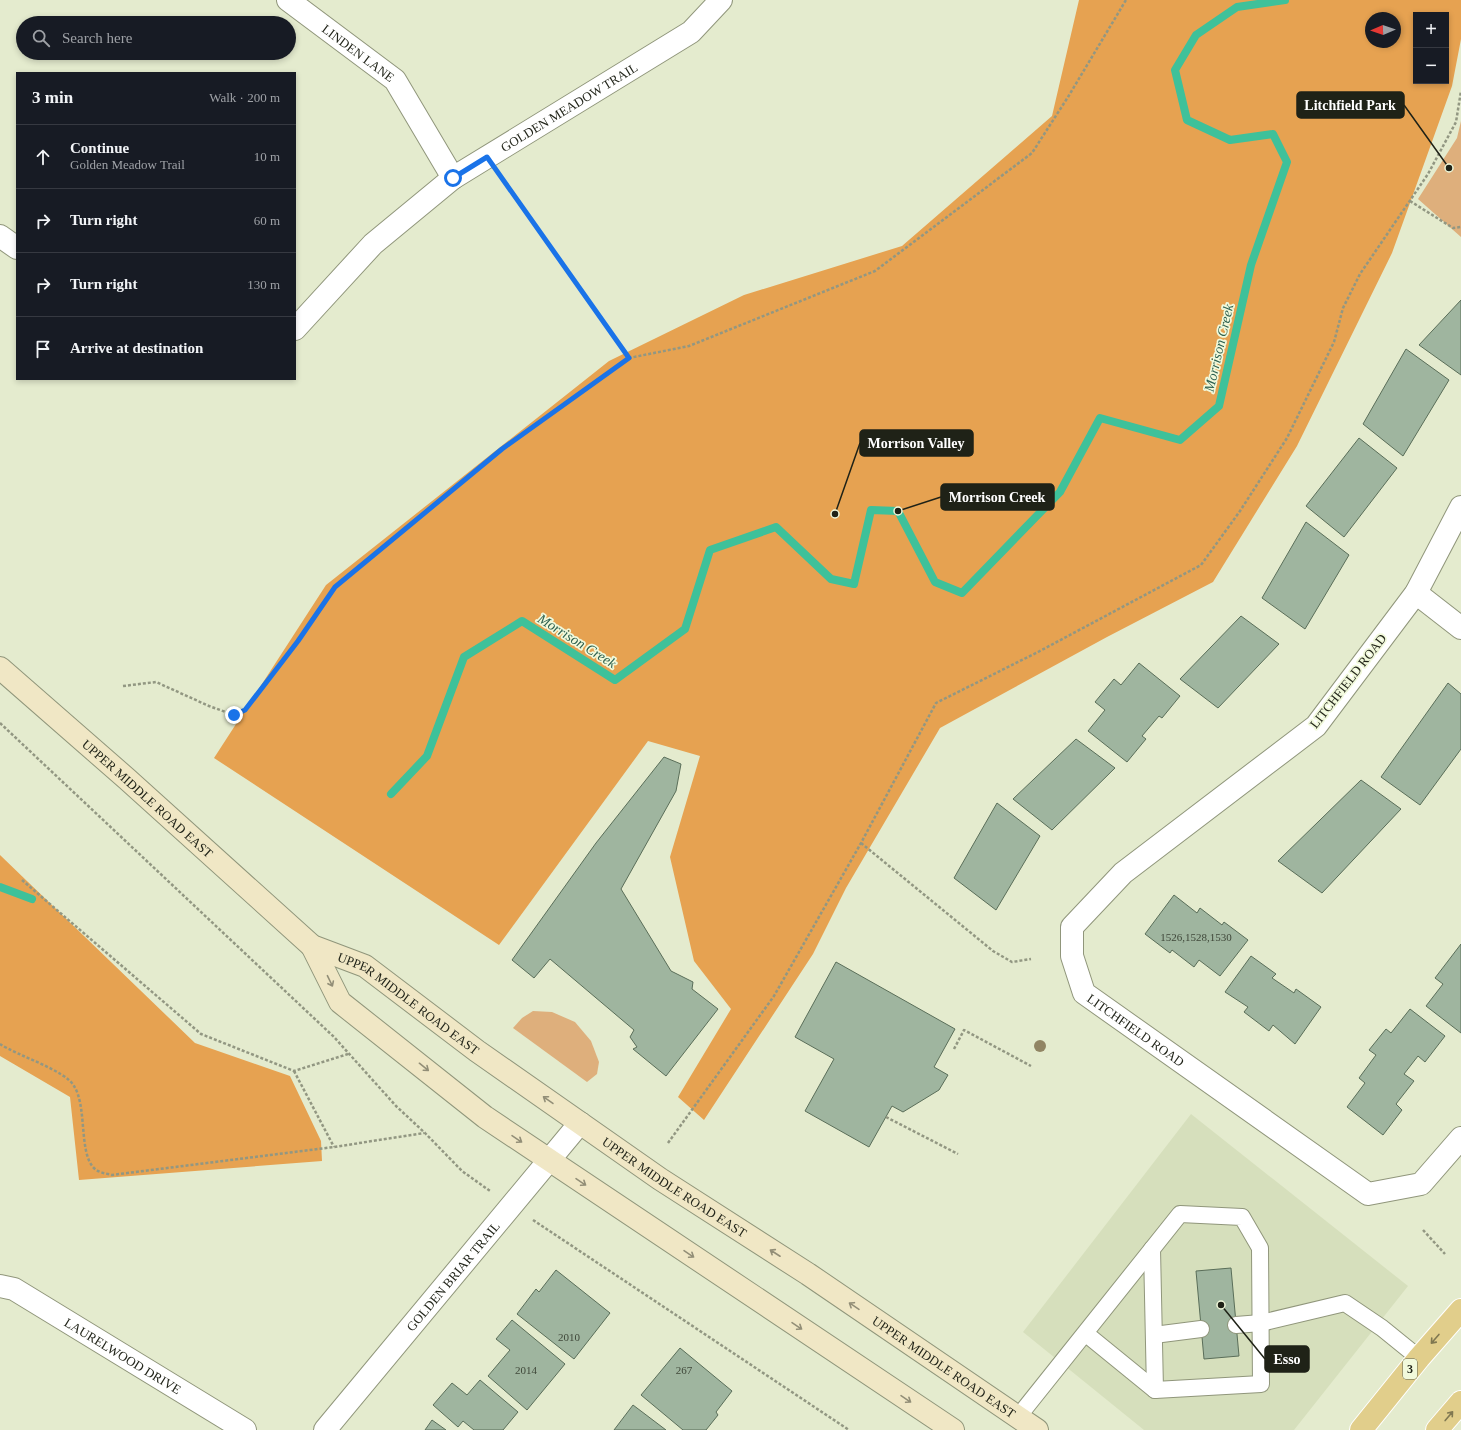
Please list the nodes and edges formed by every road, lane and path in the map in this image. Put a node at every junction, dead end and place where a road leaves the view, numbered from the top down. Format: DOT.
graph roads {
  1 [pos="288,0"];
  2 [pos="721,0"];
  3 [pos="1126,0"];
  4 [pos="1461,91"];
  5 [pos="487,157"];
  6 [pos="453,178"];
  7 [pos="1410,201"];
  8 [pos="1461,227"];
  9 [pos="0,236"];
  10 [pos="16,247"];
  11 [pos="296,328"];
  12 [pos="629,358"];
  13 [pos="1461,507"];
  14 [pos="1416,593"];
  15 [pos="1461,628"];
  16 [pos="0,668"];
  17 [pos="123,686"];
  18 [pos="0,723"];
  19 [pos="862,843"];
  20 [pos="22,880"];
  21 [pos="312,946"];
  22 [pos="1032,959"];
  23 [pos="0,1044"];
  24 [pos="954,1049"];
  25 [pos="348,1054"];
  26 [pos="1031,1066"];
  27 [pos="294,1071"];
  28 [pos="886,1117"];
  29 [pos="580,1123"];
  30 [pos="425,1133"];
  31 [pos="1461,1138"];
  32 [pos="668,1143"];
  33 [pos="334,1147"];
  34 [pos="958,1154"];
  35 [pos="549,1161"];
  36 [pos="494,1194"];
  37 [pos="531,1218"];
  38 [pos="1423,1230"];
  39 [pos="1152,1249"];
  40 [pos="1445,1254"];
  41 [pos="0,1286"];
  42 [pos="1461,1310"];
  43 [pos="1261,1323"];
  44 [pos="1236,1325"];
  45 [pos="1202,1329"];
  46 [pos="1085,1333"];
  47 [pos="1154,1334"];
  48 [pos="1419,1358"];
  49 [pos="1155,1390"];
  50 [pos="1461,1402"];
  51 [pos="1018,1417"];
  52 [pos="245,1430"];
  53 [pos="325,1430"];
  54 [pos="849,1430"];
  55 [pos="953,1430"];
  56 [pos="1037,1430"];
  57 [pos="1361,1430"];
  58 [pos="1437,1430"];
  1 -- 6 [label="street, LINDEN LANE"];
  2 -- 5 [label="street, GOLDEN MEADOW TRAIL"];
  3 -- 12 [label="path"];
  4 -- 7 [label="path"];
  5 -- 6 [label="street, GOLDEN MEADOW TRAIL"];
  5 -- 12 [label="path"];
  6 -- 11 [label="street, GOLDEN MEADOW TRAIL"];
  7 -- 8 [label="path"];
  7 -- 19 [label="path"];
  9 -- 10 [label="street"];
  12 -- 17 [label="path"];
  13 -- 14 [label="street, LITCHFIELD ROAD"];
  14 -- 15 [label="street"];
  14 -- 31 [label="street, LITCHFIELD ROAD"];
  16 -- 21 [label="main road, UPPER MIDDLE ROAD EAST"];
  18 -- 25 [label="path"];
  19 -- 22 [label="path"];
  19 -- 32 [label="path"];
  20 -- 27 [label="path"];
  29 -- 21 [label="main road, UPPER MIDDLE ROAD EAST, one-way"];
  21 -- 35 [label="main road, UPPER MIDDLE ROAD EAST, one-way"];
  23 -- 33 [label="path"];
  24 -- 26 [label="path"];
  25 -- 27 [label="path"];
  25 -- 30 [label="path"];
  27 -- 33 [label="path"];
  28 -- 34 [label="path"];
  29 -- 35 [label="street, GOLDEN BRIAR TRAIL"];
  51 -- 29 [label="main road, UPPER MIDDLE ROAD EAST, one-way"];
  30 -- 33 [label="path"];
  30 -- 36 [label="path"];
  35 -- 53 [label="street, GOLDEN BRIAR TRAIL"];
  35 -- 55 [label="main road, UPPER MIDDLE ROAD EAST, one-way"];
  37 -- 54 [label="path"];
  38 -- 40 [label="path"];
  39 -- 43 [label="lane"];
  39 -- 46 [label="lane"];
  39 -- 47 [label="lane"];
  41 -- 52 [label="street, LAURELWOOD DRIVE"];
  42 -- 48 [label="main road, 3, one-way"];
  43 -- 44 [label="lane"];
  43 -- 48 [label="lane"];
  43 -- 49 [label="lane"];
  45 -- 47 [label="lane"];
  46 -- 49 [label="lane"];
  46 -- 51 [label="lane"];
  47 -- 49 [label="lane"];
  48 -- 57 [label="main road, 3"];
  58 -- 50 [label="main road, one-way"];
  51 -- 56 [label="main road, UPPER MIDDLE ROAD EAST"];
}
